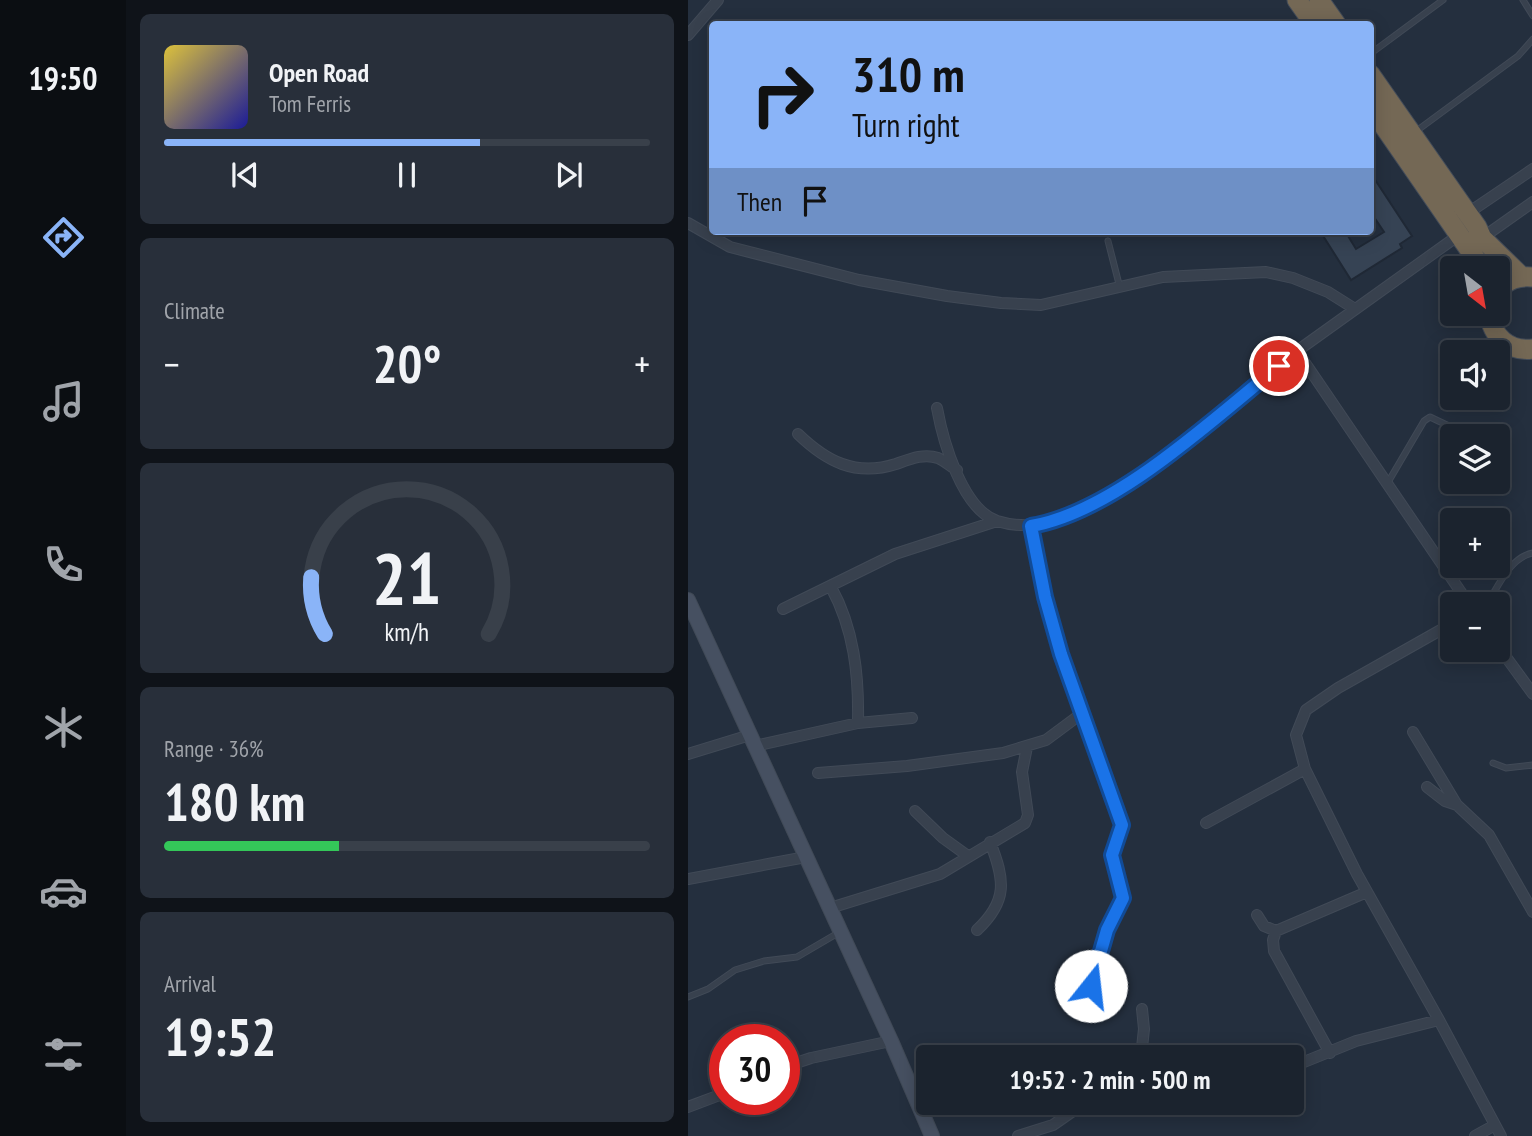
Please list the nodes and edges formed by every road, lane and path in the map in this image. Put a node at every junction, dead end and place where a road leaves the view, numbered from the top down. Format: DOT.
graph roads {
  1 [pos="718,0"];
  2 [pos="1297,0"];
  3 [pos="1319,0"];
  4 [pos="1443,0"];
  5 [pos="1523,0"];
  6 [pos="1532,16"];
  7 [pos="1311,21"];
  8 [pos="1334,21"];
  9 [pos="688,35"];
  10 [pos="1532,39"];
  11 [pos="1374,51"];
  12 [pos="1374,80"];
  13 [pos="1374,112"];
  14 [pos="1412,134"];
  15 [pos="1532,169"];
  16 [pos="1532,202"];
  17 [pos="1468,213"];
  18 [pos="688,223"];
  19 [pos="709,232"];
  20 [pos="716,235"];
  21 [pos="1459,235"];
  22 [pos="1482,238"];
  23 [pos="1108,241"];
  24 [pos="1474,256"];
  25 [pos="1527,277"];
  26 [pos="1120,288"];
  27 [pos="1355,309"];
  28 [pos="1492,326"];
  29 [pos="1297,351"];
  30 [pos="1530,351"];
  31 [pos="937,408"];
  32 [pos="1445,424"];
  33 [pos="798,434"];
  34 [pos="957,470"];
  35 [pos="1387,484"];
  36 [pos="997,521"];
  37 [pos="1031,526"];
  38 [pos="1532,553"];
  39 [pos="831,587"];
  40 [pos="1461,592"];
  41 [pos="1495,592"];
  42 [pos="689,603"];
  43 [pos="783,610"];
  44 [pos="1440,630"];
  45 [pos="1509,662"];
  46 [pos="1532,694"];
  47 [pos="1081,714"];
  48 [pos="912,718"];
  49 [pos="858,723"];
  50 [pos="1413,733"];
  51 [pos="753,741"];
  52 [pos="1027,747"];
  53 [pos="688,754"];
  54 [pos="1493,763"];
  55 [pos="1532,765"];
  56 [pos="1305,769"];
  57 [pos="818,774"];
  58 [pos="1427,787"];
  59 [pos="1457,805"];
  60 [pos="915,811"];
  61 [pos="1206,823"];
  62 [pos="990,842"];
  63 [pos="968,856"];
  64 [pos="806,857"];
  65 [pos="688,879"];
  66 [pos="1367,892"];
  67 [pos="830,908"];
  68 [pos="1532,912"];
  69 [pos="1257,915"];
  70 [pos="977,930"];
  71 [pos="841,931"];
  72 [pos="1276,932"];
  73 [pos="1091,986"];
  74 [pos="688,997"];
  75 [pos="1142,1009"];
  76 [pos="1439,1020"];
  77 [pos="891,1041"];
  78 [pos="1143,1045"];
  79 [pos="1330,1053"];
  80 [pos="800,1062"];
  81 [pos="1304,1062"];
  82 [pos="709,1099"];
  83 [pos="688,1107"];
  84 [pos="1067,1115"];
  85 [pos="1495,1125"];
  86 [pos="932,1136"];
  87 [pos="1018,1136"];
  88 [pos="1475,1136"];
  89 [pos="1501,1136"];
  1 -- 9 [label="street"];
  2 -- 7 [label="highway"];
  3 -- 8 [label="highway"];
  4 -- 11 [label="lane"];
  5 -- 6 [label="lane"];
  10 -- 14 [label="lane"];
  12 -- 14 [label="highway"];
  13 -- 21 [label="highway"];
  14 -- 17 [label="highway"];
  15 -- 17 [label="street"];
  16 -- 22 [label="street"];
  17 -- 22 [label="highway"];
  18 -- 19 [label="street"];
  20 -- 26 [label="street"];
  21 -- 24 [label="highway"];
  21 -- 27 [label="street"];
  22 -- 25 [label="highway"];
  23 -- 26 [label="lane"];
  26 -- 27 [label="street"];
  27 -- 29 [label="street"];
  28 -- 30 [label="highway"];
  29 -- 35 [label="street"];
  29 -- 37 [label="street"];
  31 -- 34 [label="street"];
  32 -- 35 [label="lane"];
  33 -- 34 [label="street"];
  34 -- 36 [label="street"];
  35 -- 40 [label="street"];
  36 -- 37 [label="street"];
  36 -- 39 [label="street"];
  37 -- 47 [label="street"];
  38 -- 41 [label="lane"];
  39 -- 43 [label="street"];
  39 -- 49 [label="street"];
  42 -- 51 [label="main road"];
  44 -- 56 [label="street"];
  45 -- 46 [label="street"];
  47 -- 52 [label="street"];
  47 -- 73 [label="street"];
  48 -- 49 [label="street"];
  49 -- 51 [label="street"];
  50 -- 59 [label="street"];
  51 -- 53 [label="street"];
  51 -- 64 [label="main road"];
  52 -- 57 [label="street"];
  52 -- 62 [label="street"];
  54 -- 55 [label="lane"];
  56 -- 61 [label="street"];
  56 -- 66 [label="street"];
  58 -- 59 [label="street"];
  59 -- 68 [label="street"];
  60 -- 63 [label="street"];
  62 -- 63 [label="street"];
  62 -- 70 [label="street"];
  63 -- 67 [label="street"];
  64 -- 65 [label="street"];
  64 -- 67 [label="main road"];
  66 -- 72 [label="street"];
  66 -- 76 [label="street"];
  67 -- 71 [label="main road"];
  69 -- 72 [label="street"];
  71 -- 74 [label="lane"];
  71 -- 77 [label="main road"];
  72 -- 79 [label="street"];
  75 -- 78 [label="street"];
  76 -- 79 [label="street"];
  76 -- 85 [label="street"];
  77 -- 80 [label="street"];
  77 -- 86 [label="main road"];
  79 -- 81 [label="street"];
  82 -- 83 [label="street"];
  84 -- 87 [label="street"];
  85 -- 88 [label="street"];
  85 -- 89 [label="street"];
}
